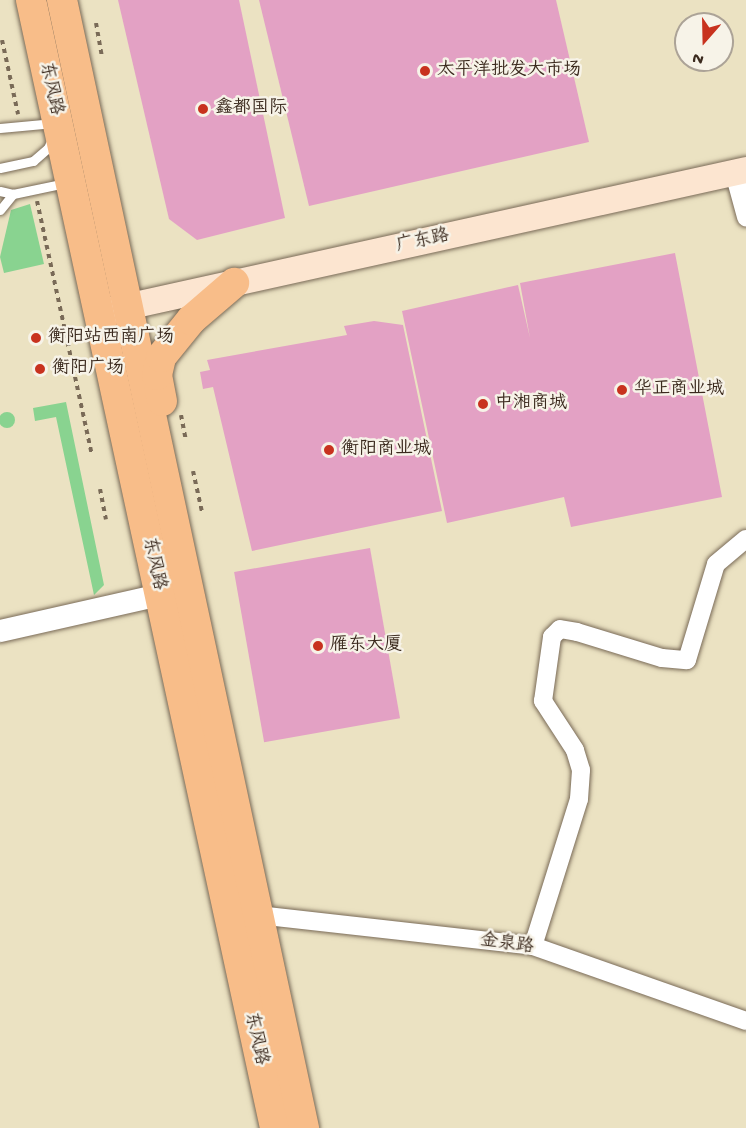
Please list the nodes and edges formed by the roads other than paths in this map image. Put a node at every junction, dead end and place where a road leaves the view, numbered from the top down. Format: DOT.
graph roads {
  1 [pos="31,0"];
  2 [pos="62,0"];
  3 [pos="58,123"];
  4 [pos="0,129"];
  5 [pos="0,168"];
  6 [pos="740,171"];
  7 [pos="69,182"];
  8 [pos="0,191"];
  9 [pos="13,194"];
  10 [pos="0,210"];
  11 [pos="746,217"];
  12 [pos="234,283"];
  13 [pos="113,310"];
  14 [pos="746,539"];
  15 [pos="174,595"];
  16 [pos="0,631"];
  17 [pos="258,915"];
  18 [pos="533,946"];
  19 [pos="746,1022"];
  20 [pos="274,1128"];
  21 [pos="304,1128"];
  1 -- 3 [label="highway, 东风路"];
  2 -- 13 [label="highway, 东风路"];
  3 -- 4 [label="lane"];
  3 -- 5 [label="lane"];
  3 -- 7 [label="highway, 东风路"];
  6 -- 11 [label="street"];
  6 -- 12 [label="main road, 广东路"];
  7 -- 9 [label="lane"];
  7 -- 13 [label="highway, 东风路"];
  8 -- 9 [label="lane"];
  9 -- 10 [label="lane"];
  12 -- 13 [label="main road, 广东路"];
  12 -- 15 [label="highway"];
  13 -- 15 [label="highway, 东风路"];
  14 -- 18 [label="street"];
  15 -- 16 [label="street"];
  15 -- 17 [label="highway, 东风路"];
  15 -- 20 [label="highway, 东风路"];
  17 -- 18 [label="street, 金泉路"];
  17 -- 21 [label="highway, 东风路"];
  18 -- 19 [label="street, 金泉路"];
}
